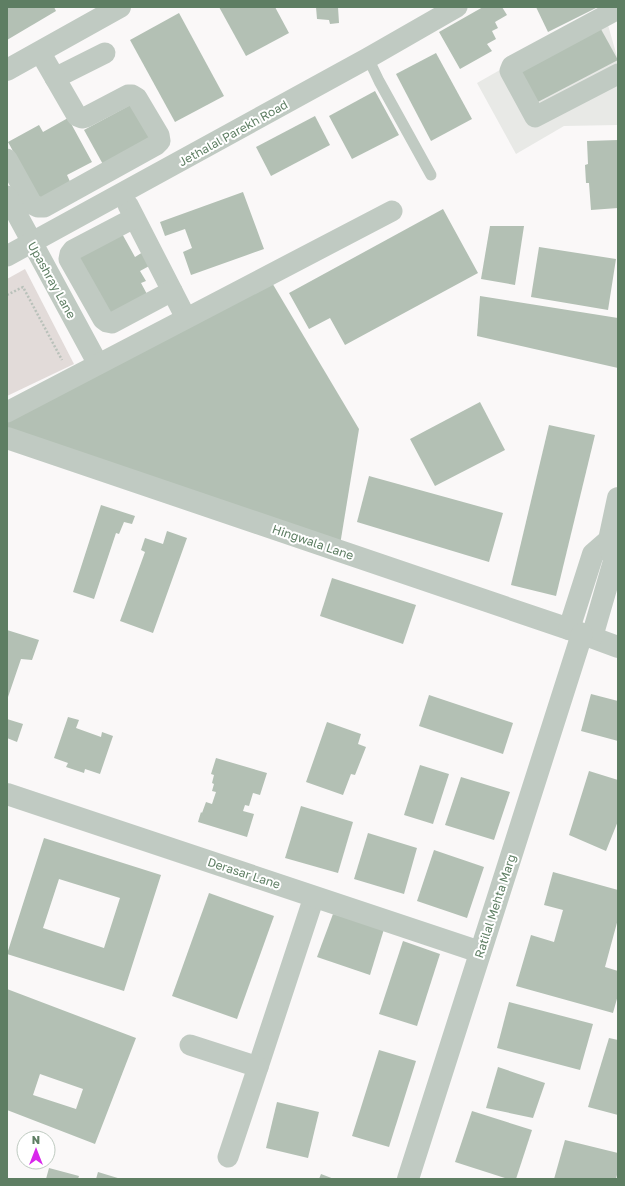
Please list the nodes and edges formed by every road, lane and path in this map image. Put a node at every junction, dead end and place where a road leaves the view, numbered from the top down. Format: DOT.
graph roads {
  1 [pos="120,7"];
  2 [pos="457,7"];
  3 [pos="618,9"];
  4 [pos="40,52"];
  5 [pos="105,53"];
  6 [pos="368,58"];
  7 [pos="7,70"];
  8 [pos="618,74"];
  9 [pos="55,78"];
  10 [pos="9,169"];
  11 [pos="431,176"];
  12 [pos="79,188"];
  13 [pos="122,194"];
  14 [pos="7,196"];
  15 [pos="92,210"];
  16 [pos="392,211"];
  17 [pos="134,218"];
  18 [pos="32,243"];
  19 [pos="7,256"];
  20 [pos="86,288"];
  21 [pos="172,291"];
  22 [pos="7,295"];
  23 [pos="64,300"];
  24 [pos="186,318"];
  25 [pos="62,360"];
  26 [pos="98,364"];
  27 [pos="7,412"];
  28 [pos="7,438"];
  29 [pos="618,498"];
  30 [pos="581,633"];
  31 [pos="618,647"];
  32 [pos="7,794"];
  33 [pos="314,897"];
  34 [pos="480,952"];
  35 [pos="190,1045"];
  36 [pos="258,1067"];
  37 [pos="228,1157"];
  38 [pos="408,1179"];
  1 -- 4 [label="street"];
  2 -- 6 [label="street, Jethalal Parekh Road"];
  3 -- 8 [label="street"];
  4 -- 7 [label="street"];
  4 -- 9 [label="street"];
  5 -- 9 [label="street"];
  6 -- 11 [label="lane"];
  6 -- 13 [label="street, Jethalal Parekh Road"];
  9 -- 12 [label="street"];
  10 -- 12 [label="street"];
  12 -- 15 [label="street"];
  13 -- 15 [label="street, Jethalal Parekh Road"];
  13 -- 17 [label="street"];
  14 -- 18 [label="street, Upashray Lane"];
  15 -- 18 [label="street, Jethalal Parekh Road"];
  16 -- 24 [label="street"];
  17 -- 20 [label="street"];
  17 -- 21 [label="street"];
  18 -- 19 [label="street, Jethalal Parekh Road"];
  18 -- 23 [label="street, Upashray Lane"];
  20 -- 21 [label="street"];
  20 -- 23 [label="street"];
  21 -- 24 [label="street"];
  22 -- 25 [label="path"];
  23 -- 26 [label="street, Upashray Lane"];
  24 -- 26 [label="street"];
  26 -- 27 [label="street"];
  28 -- 30 [label="street, Hingwala Lane"];
  29 -- 30 [label="street, Ratilal Mehta Marg"];
  30 -- 31 [label="street, Hingwala Lane"];
  30 -- 34 [label="street, Ratilal Mehta Marg"];
  32 -- 33 [label="street, Derasar Lane"];
  33 -- 34 [label="street, Derasar Lane"];
  33 -- 36 [label="street"];
  34 -- 38 [label="street, Ratilal Mehta Marg"];
  35 -- 36 [label="street"];
  36 -- 37 [label="street"];
}
